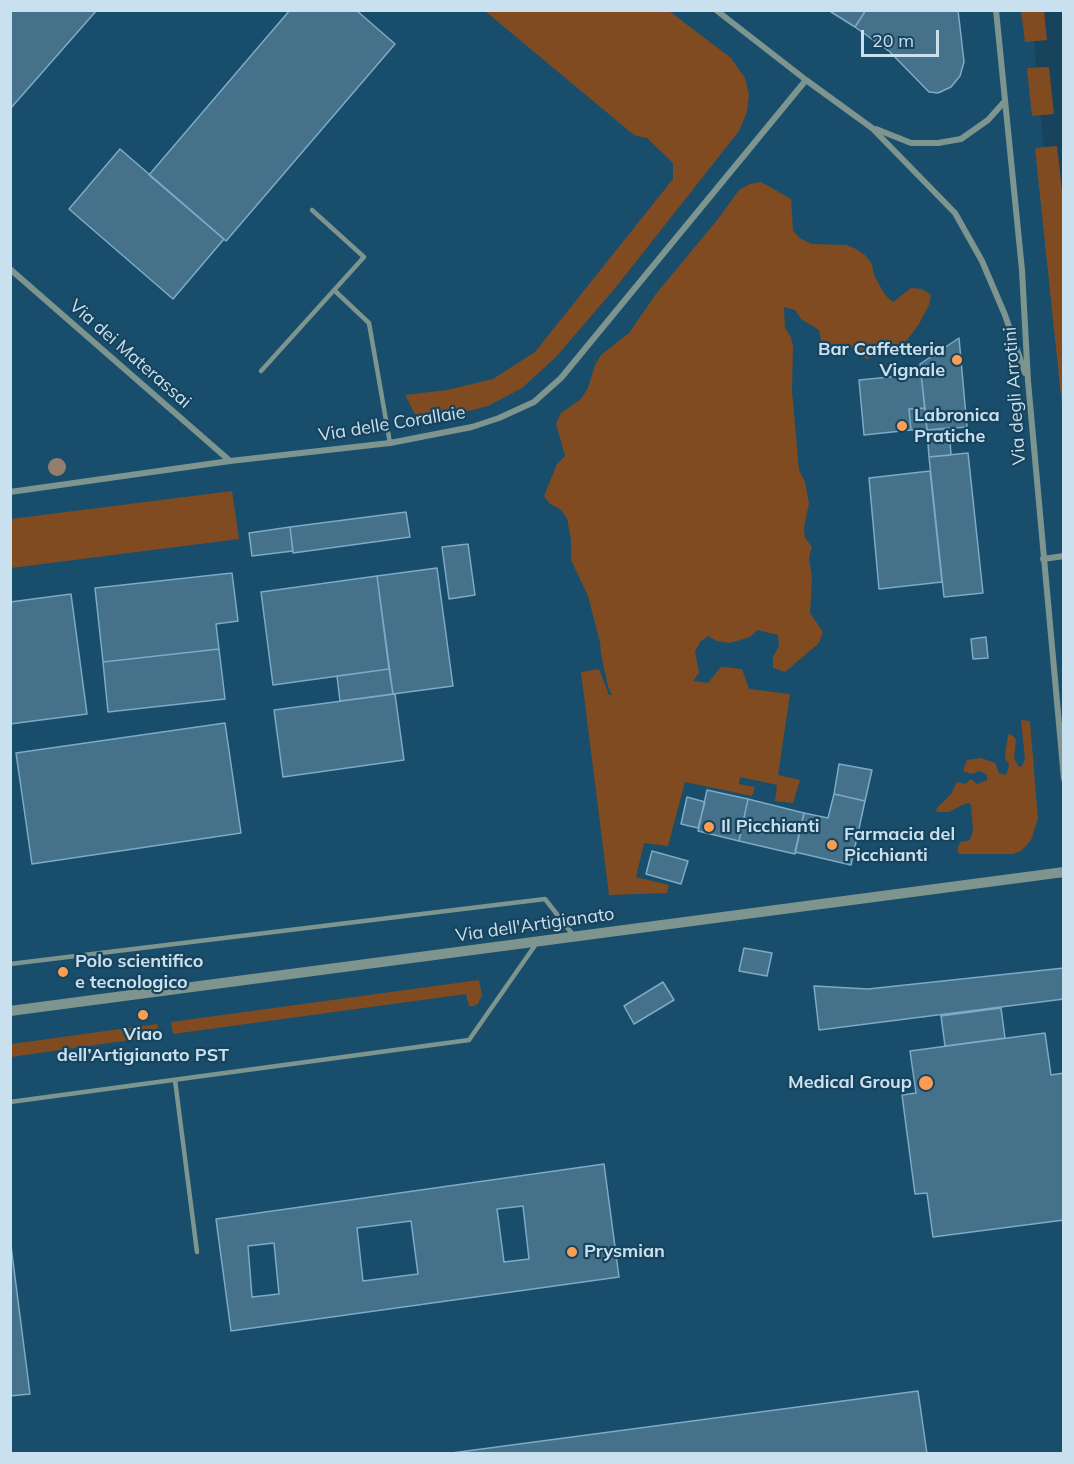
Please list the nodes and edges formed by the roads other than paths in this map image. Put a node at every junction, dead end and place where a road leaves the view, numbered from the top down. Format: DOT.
graph roads {
  1 [pos="716,10"];
  2 [pos="996,10"];
  3 [pos="806,80"];
  4 [pos="1005,101"];
  5 [pos="872,128"];
  6 [pos="312,210"];
  7 [pos="10,269"];
  8 [pos="334,290"];
  9 [pos="261,371"];
  10 [pos="1028,381"];
  11 [pos="390,443"];
  12 [pos="230,461"];
  13 [pos="10,492"];
  14 [pos="1064,556"];
  15 [pos="1043,559"];
  16 [pos="1064,779"];
  17 [pos="1064,872"];
  18 [pos="574,936"];
  19 [pos="539,941"];
  20 [pos="10,964"];
  21 [pos="10,1011"];
  22 [pos="175,1080"];
  23 [pos="10,1102"];
  24 [pos="197,1252"];
  1 -- 3 [label="street"];
  2 -- 4 [label="street, Via degli Arrotini"];
  3 -- 5 [label="street"];
  3 -- 11 [label="street, Via delle Corallaie"];
  4 -- 5 [label="street"];
  4 -- 10 [label="street, Via degli Arrotini"];
  5 -- 10 [label="street"];
  6 -- 8 [label="lane"];
  7 -- 12 [label="street, Via dei Materassai"];
  8 -- 9 [label="lane"];
  8 -- 11 [label="lane"];
  10 -- 15 [label="street, Via degli Arrotini"];
  11 -- 12 [label="street, Via delle Corallaie"];
  12 -- 13 [label="street, Via delle Corallaie"];
  14 -- 15 [label="street"];
  15 -- 16 [label="street, Via degli Arrotini"];
  17 -- 18 [label="street, Via dell'Artigianato"];
  18 -- 19 [label="street, Via dell'Artigianato"];
  18 -- 20 [label="lane"];
  19 -- 21 [label="street, Via dell'Artigianato"];
  19 -- 22 [label="lane"];
  22 -- 23 [label="lane"];
  22 -- 24 [label="lane"];
}
